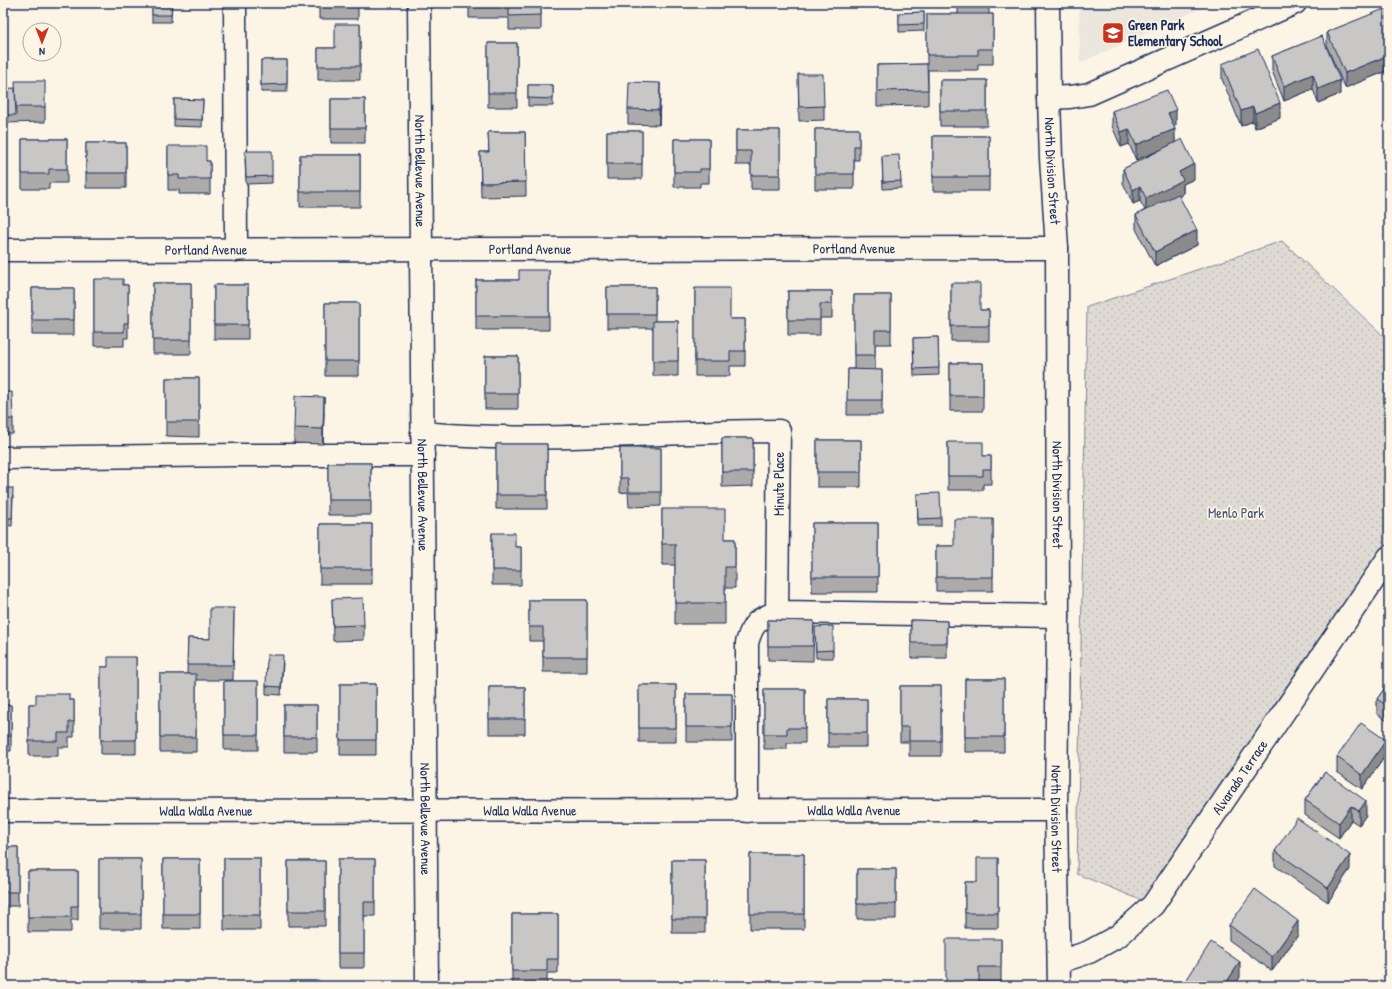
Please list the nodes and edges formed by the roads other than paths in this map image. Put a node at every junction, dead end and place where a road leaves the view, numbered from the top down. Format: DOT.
graph roads {
  1 [pos="236,3"];
  2 [pos="419,3"];
  3 [pos="1048,3"];
  4 [pos="1295,3"];
  5 [pos="1049,98"];
  6 [pos="1057,248"];
  7 [pos="421,249"];
  8 [pos="3,250"];
  9 [pos="236,250"];
  10 [pos="422,433"];
  11 [pos="423,455"];
  12 [pos="3,458"];
  13 [pos="1389,557"];
  14 [pos="1382,583"];
  15 [pos="778,612"];
  16 [pos="1058,616"];
  17 [pos="1056,810"];
  18 [pos="3,811"];
  19 [pos="426,811"];
  20 [pos="747,811"];
  21 [pos="1059,962"];
  22 [pos="427,986"];
  23 [pos="1059,986"];
  1 -- 9 [label="street"];
  2 -- 7 [label="street, North Bellevue Avenue"];
  3 -- 5 [label="street, North Division Street"];
  4 -- 5 [label="street"];
  5 -- 6 [label="street, North Division Street"];
  6 -- 7 [label="street, Portland Avenue"];
  6 -- 16 [label="street, North Division Street"];
  7 -- 9 [label="street, Portland Avenue"];
  7 -- 10 [label="street, North Bellevue Avenue"];
  8 -- 9 [label="street, Portland Avenue"];
  10 -- 11 [label="street, North Bellevue Avenue"];
  10 -- 15 [label="street, Minute Place"];
  11 -- 12 [label="street"];
  11 -- 19 [label="street, North Bellevue Avenue"];
  13 -- 14 [label="street, Alvarado Terrace"];
  14 -- 21 [label="street, Alvarado Terrace"];
  15 -- 16 [label="street"];
  15 -- 20 [label="street"];
  16 -- 17 [label="street, North Division Street"];
  17 -- 20 [label="street, Walla Walla Avenue"];
  17 -- 21 [label="street, North Division Street"];
  18 -- 19 [label="street, Walla Walla Avenue"];
  19 -- 20 [label="street, Walla Walla Avenue"];
  19 -- 22 [label="street, North Bellevue Avenue"];
  21 -- 23 [label="street, North Division Street"];
}
